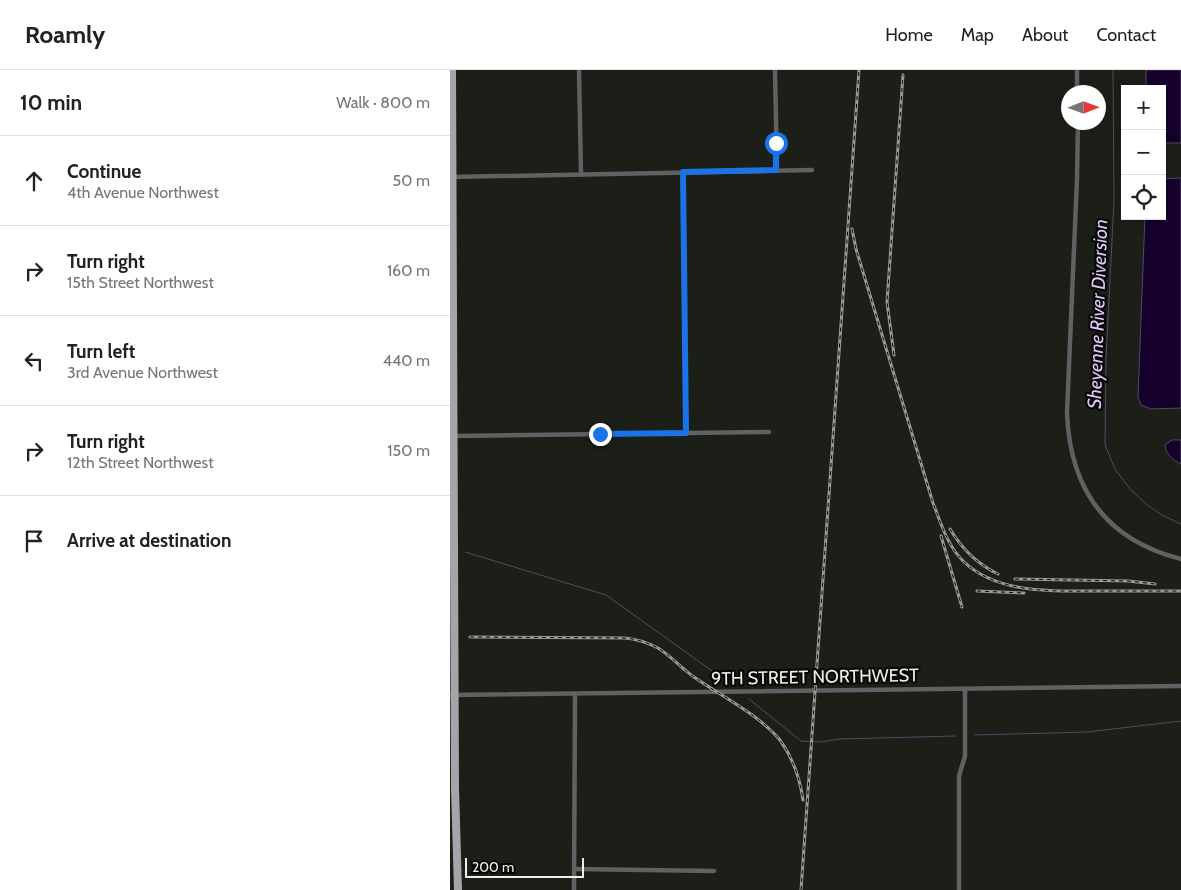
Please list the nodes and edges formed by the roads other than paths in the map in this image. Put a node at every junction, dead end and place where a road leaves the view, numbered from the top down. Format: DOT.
graph roads {
  1 [pos="452,70"];
  2 [pos="579,70"];
  3 [pos="775,70"];
  4 [pos="1077,70"];
  5 [pos="1077,85"];
  6 [pos="1078,130"];
  7 [pos="776,170"];
  8 [pos="812,170"];
  9 [pos="683,172"];
  10 [pos="581,174"];
  11 [pos="452,177"];
  12 [pos="769,432"];
  13 [pos="686,433"];
  14 [pos="452,436"];
  15 [pos="1181,559"];
  16 [pos="452,568"];
  17 [pos="1181,686"];
  18 [pos="965,688"];
  19 [pos="452,695"];
  20 [pos="575,695"];
  21 [pos="574,869"];
  22 [pos="714,871"];
  23 [pos="458,890"];
  24 [pos="574,890"];
  25 [pos="959,890"];
  1 -- 11 [label="main road"];
  2 -- 10 [label="street"];
  3 -- 7 [label="street"];
  4 -- 5 [label="street"];
  6 -- 15 [label="street"];
  7 -- 8 [label="street"];
  7 -- 9 [label="street"];
  9 -- 10 [label="street"];
  9 -- 13 [label="street"];
  10 -- 11 [label="street"];
  11 -- 14 [label="main road"];
  12 -- 13 [label="street"];
  13 -- 14 [label="street"];
  14 -- 16 [label="main road"];
  16 -- 19 [label="main road"];
  17 -- 18 [label="street, 9TH STREET NORTHWEST"];
  18 -- 20 [label="street, 9TH STREET NORTHWEST"];
  18 -- 25 [label="street"];
  19 -- 20 [label="street, 9TH STREET NORTHWEST"];
  19 -- 23 [label="main road"];
  20 -- 21 [label="street"];
  21 -- 22 [label="street"];
  21 -- 24 [label="street"];
}
